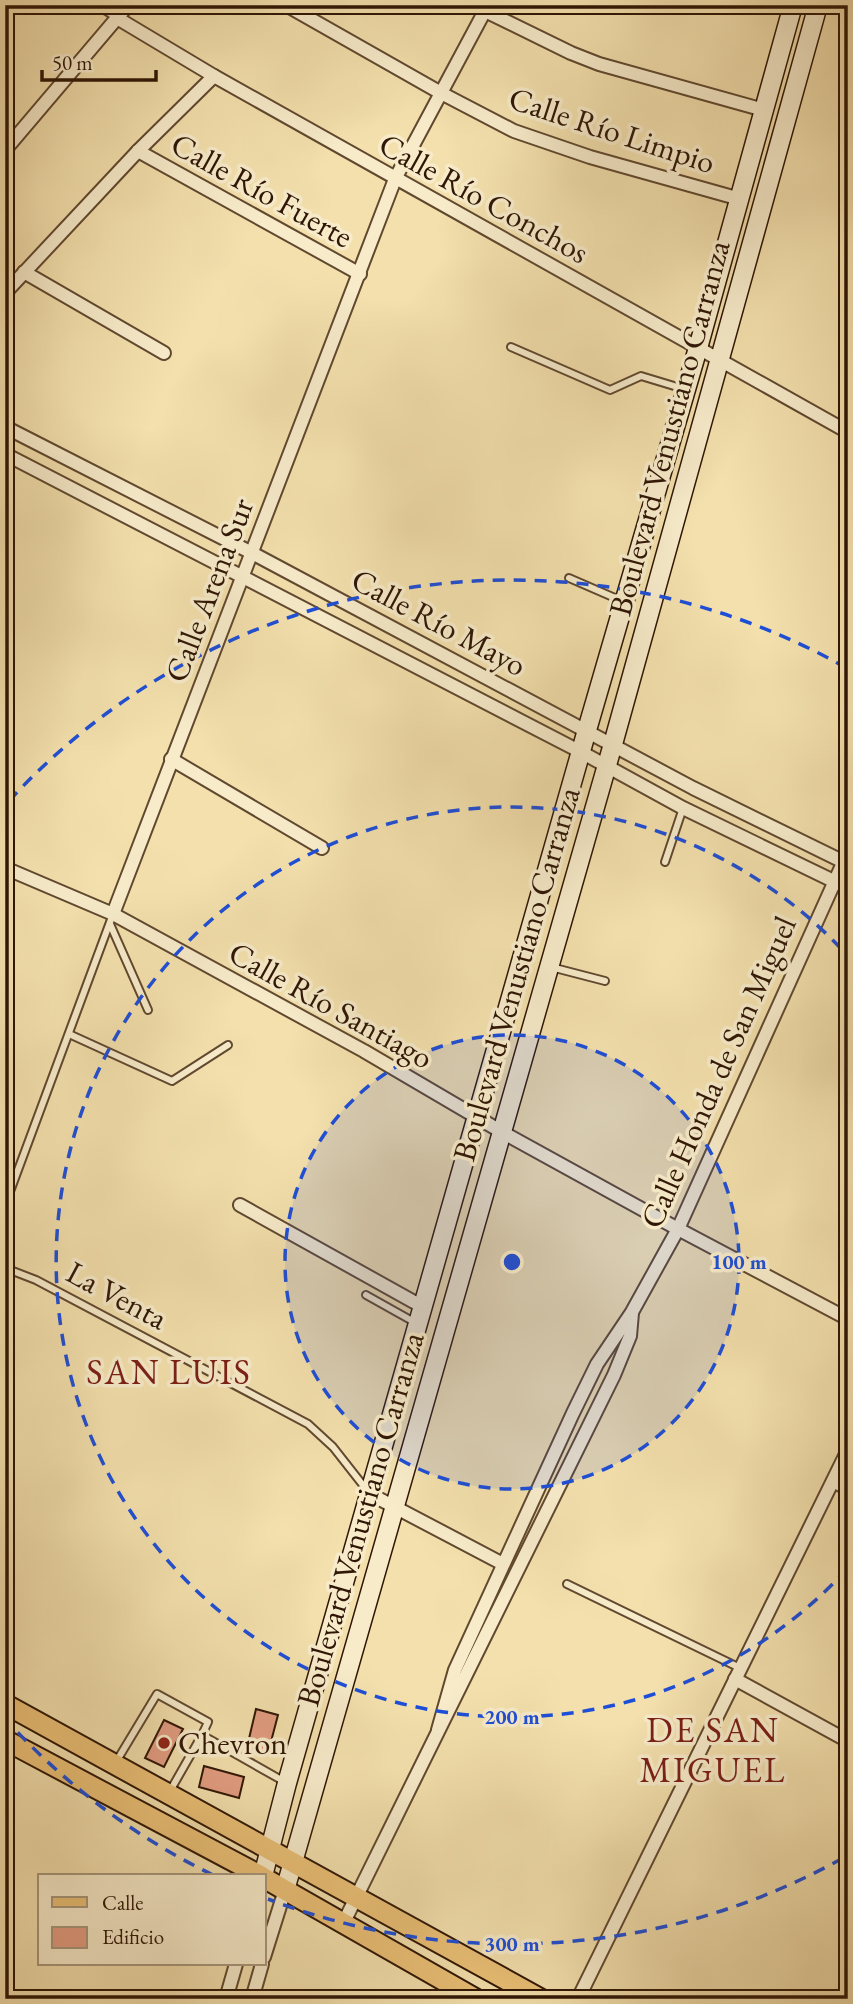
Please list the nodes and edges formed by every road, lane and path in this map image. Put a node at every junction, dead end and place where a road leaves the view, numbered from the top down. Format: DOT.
graph roads {
  1 [pos="97,5"];
  2 [pos="128,5"];
  3 [pos="286,5"];
  4 [pos="793,5"];
  5 [pos="818,5"];
  6 [pos="482,7"];
  7 [pos="117,18"];
  8 [pos="214,76"];
  9 [pos="440,93"];
  10 [pos="764,110"];
  11 [pos="5,150"];
  12 [pos="138,151"];
  13 [pos="395,179"];
  14 [pos="740,199"];
  15 [pos="24,272"];
  16 [pos="360,274"];
  17 [pos="5,293"];
  18 [pos="511,347"];
  19 [pos="698,348"];
  20 [pos="164,354"];
  21 [pos="720,360"];
  22 [pos="686,390"];
  23 [pos="5,427"];
  24 [pos="848,432"];
  25 [pos="5,454"];
  26 [pos="252,553"];
  27 [pos="243,576"];
  28 [pos="569,578"];
  29 [pos="624,602"];
  30 [pos="587,730"];
  31 [pos="613,744"];
  32 [pos="581,752"];
  33 [pos="171,759"];
  34 [pos="607,766"];
  35 [pos="693,788"];
  36 [pos="683,808"];
  37 [pos="322,848"];
  38 [pos="846,859"];
  39 [pos="665,862"];
  40 [pos="5,868"];
  41 [pos="833,881"];
  42 [pos="848,888"];
  43 [pos="111,919"];
  44 [pos="549,967"];
  45 [pos="605,981"];
  46 [pos="148,1010"];
  47 [pos="69,1034"];
  48 [pos="228,1045"];
  49 [pos="477,1118"];
  50 [pos="502,1132"];
  51 [pos="5,1205"];
  52 [pos="240,1205"];
  53 [pos="678,1230"];
  54 [pos="5,1268"];
  55 [pos="366,1295"];
  56 [pos="423,1307"];
  57 [pos="632,1312"];
  58 [pos="848,1319"];
  59 [pos="418,1325"];
  60 [pos="848,1450"];
  61 [pos="833,1481"];
  62 [pos="848,1489"];
  63 [pos="370,1494"];
  64 [pos="395,1506"];
  65 [pos="503,1564"];
  66 [pos="567,1584"];
  67 [pos="738,1674"];
  68 [pos="5,1704"];
  69 [pos="438,1730"];
  70 [pos="202,1735"];
  71 [pos="5,1740"];
  72 [pos="848,1741"];
  73 [pos="115,1763"];
  74 [pos="287,1783"];
  75 [pos="169,1793"];
  76 [pos="270,1848"];
  77 [pos="292,1860"];
  78 [pos="257,1874"];
  79 [pos="264,1874"];
  80 [pos="266,1879"];
  81 [pos="285,1890"];
  82 [pos="356,1895"];
  83 [pos="343,1924"];
  84 [pos="266,1951"];
  85 [pos="235,1966"];
  86 [pos="261,1966"];
  87 [pos="226,1999"];
  88 [pos="252,1999"];
  89 [pos="476,1999"];
  90 [pos="541,1999"];
  91 [pos="578,1999"];
  1 -- 7 [label="lane, Calle Río Conchos"];
  2 -- 7 [label="street"];
  3 -- 9 [label="street, Calle Río Limpio"];
  4 -- 10 [label="main road, Boulevard Venustiano Carranza"];
  5 -- 21 [label="main road, Boulevard Venustiano Carranza"];
  6 -- 9 [label="street, Calle Arena Sur"];
  6 -- 10 [label="street"];
  7 -- 8 [label="street, Calle Río Conchos"];
  7 -- 11 [label="street"];
  8 -- 12 [label="street"];
  8 -- 13 [label="street, Calle Río Conchos"];
  9 -- 13 [label="street, Calle Arena Sur"];
  9 -- 14 [label="street, Calle Río Limpio"];
  10 -- 14 [label="main road, Boulevard Venustiano Carranza"];
  12 -- 15 [label="street"];
  12 -- 16 [label="street, Calle Río Fuerte"];
  13 -- 16 [label="street, Calle Arena Sur"];
  13 -- 19 [label="street, Calle Río Conchos"];
  14 -- 19 [label="main road, Boulevard Venustiano Carranza"];
  15 -- 17 [label="street"];
  15 -- 20 [label="street"];
  16 -- 26 [label="street, Calle Arena Sur"];
  18 -- 22 [label="lane"];
  19 -- 21 [label="street, Calle Río Conchos"];
  19 -- 22 [label="main road, Boulevard Venustiano Carranza"];
  21 -- 24 [label="street, Calle Río Conchos"];
  21 -- 31 [label="main road, Boulevard Venustiano Carranza"];
  22 -- 29 [label="main road, Boulevard Venustiano Carranza"];
  23 -- 26 [label="street, Calle Río Mayo"];
  25 -- 27 [label="street, Calle Río Mayo"];
  26 -- 27 [label="street, Calle Arena Sur"];
  26 -- 30 [label="street, Calle Río Mayo"];
  27 -- 32 [label="street, Calle Río Mayo"];
  27 -- 33 [label="street, Calle Arena Sur"];
  28 -- 29 [label="lane"];
  29 -- 30 [label="main road, Boulevard Venustiano Carranza"];
  30 -- 31 [label="street, Calle Río Mayo"];
  30 -- 32 [label="main road, Boulevard Venustiano Carranza"];
  31 -- 34 [label="main road, Boulevard Venustiano Carranza"];
  31 -- 35 [label="street, Calle Río Mayo"];
  32 -- 34 [label="street, Calle Río Mayo"];
  32 -- 49 [label="main road, Boulevard Venustiano Carranza"];
  33 -- 37 [label="street"];
  33 -- 43 [label="street, Calle Arena Sur"];
  34 -- 36 [label="street, Calle Río Mayo"];
  34 -- 44 [label="main road, Boulevard Venustiano Carranza"];
  35 -- 36 [label="street"];
  35 -- 38 [label="street, Calle Río Mayo"];
  36 -- 39 [label="lane"];
  36 -- 41 [label="street, Calle Río Mayo"];
  38 -- 41 [label="street, Calle Honda de San Miguel"];
  40 -- 43 [label="street, Calle Río Santiago"];
  41 -- 42 [label="street, Calle Río Mayo"];
  41 -- 53 [label="street, Calle Honda de San Miguel"];
  43 -- 46 [label="lane"];
  43 -- 47 [label="lane, Calle Arena Sur"];
  43 -- 49 [label="street, Calle Río Santiago"];
  44 -- 45 [label="lane"];
  44 -- 50 [label="main road, Boulevard Venustiano Carranza"];
  47 -- 48 [label="lane"];
  47 -- 51 [label="lane, Calle Arena Sur"];
  49 -- 50 [label="street, Calle Río Santiago"];
  49 -- 56 [label="main road, Boulevard Venustiano Carranza"];
  50 -- 53 [label="street, Calle Río Santiago"];
  50 -- 64 [label="main road, Boulevard Venustiano Carranza"];
  52 -- 56 [label="street"];
  53 -- 57 [label="street, Calle Honda de San Miguel"];
  53 -- 58 [label="street, Calle Río Santiago"];
  54 -- 63 [label="lane, La Venta"];
  55 -- 59 [label="lane"];
  56 -- 59 [label="main road, Boulevard Venustiano Carranza"];
  57 -- 65 [label="street, Calle Honda de San Miguel"];
  57 -- 69 [label="street, Calle Honda de San Miguel"];
  59 -- 63 [label="main road, Boulevard Venustiano Carranza"];
  60 -- 61 [label="street"];
  61 -- 62 [label="street"];
  61 -- 67 [label="street"];
  63 -- 64 [label="street"];
  63 -- 74 [label="main road, Boulevard Venustiano Carranza"];
  64 -- 65 [label="street"];
  64 -- 77 [label="main road, Boulevard Venustiano Carranza"];
  65 -- 69 [label="street, Calle Honda de San Miguel"];
  66 -- 67 [label="lane"];
  67 -- 72 [label="street"];
  67 -- 91 [label="street"];
  68 -- 73 [label="main road"];
  69 -- 82 [label="street, Calle Honda de San Miguel"];
  70 -- 73 [label="lane"];
  70 -- 74 [label="lane"];
  70 -- 75 [label="lane"];
  71 -- 78 [label="main road"];
  73 -- 75 [label="main road"];
  74 -- 76 [label="main road, Boulevard Venustiano Carranza"];
  75 -- 76 [label="main road"];
  76 -- 77 [label="main road"];
  76 -- 79 [label="main road, Boulevard Venustiano Carranza"];
  77 -- 81 [label="main road, Boulevard Venustiano Carranza"];
  77 -- 82 [label="main road"];
  80 -- 81 [label="main road"];
  81 -- 83 [label="main road"];
  81 -- 84 [label="street, Boulevard Venustiano Carranza"];
  82 -- 83 [label="street, Calle Honda de San Miguel"];
  82 -- 90 [label="main road"];
  83 -- 89 [label="main road"];
  85 -- 87 [label="street"];
  86 -- 88 [label="street"];
}
